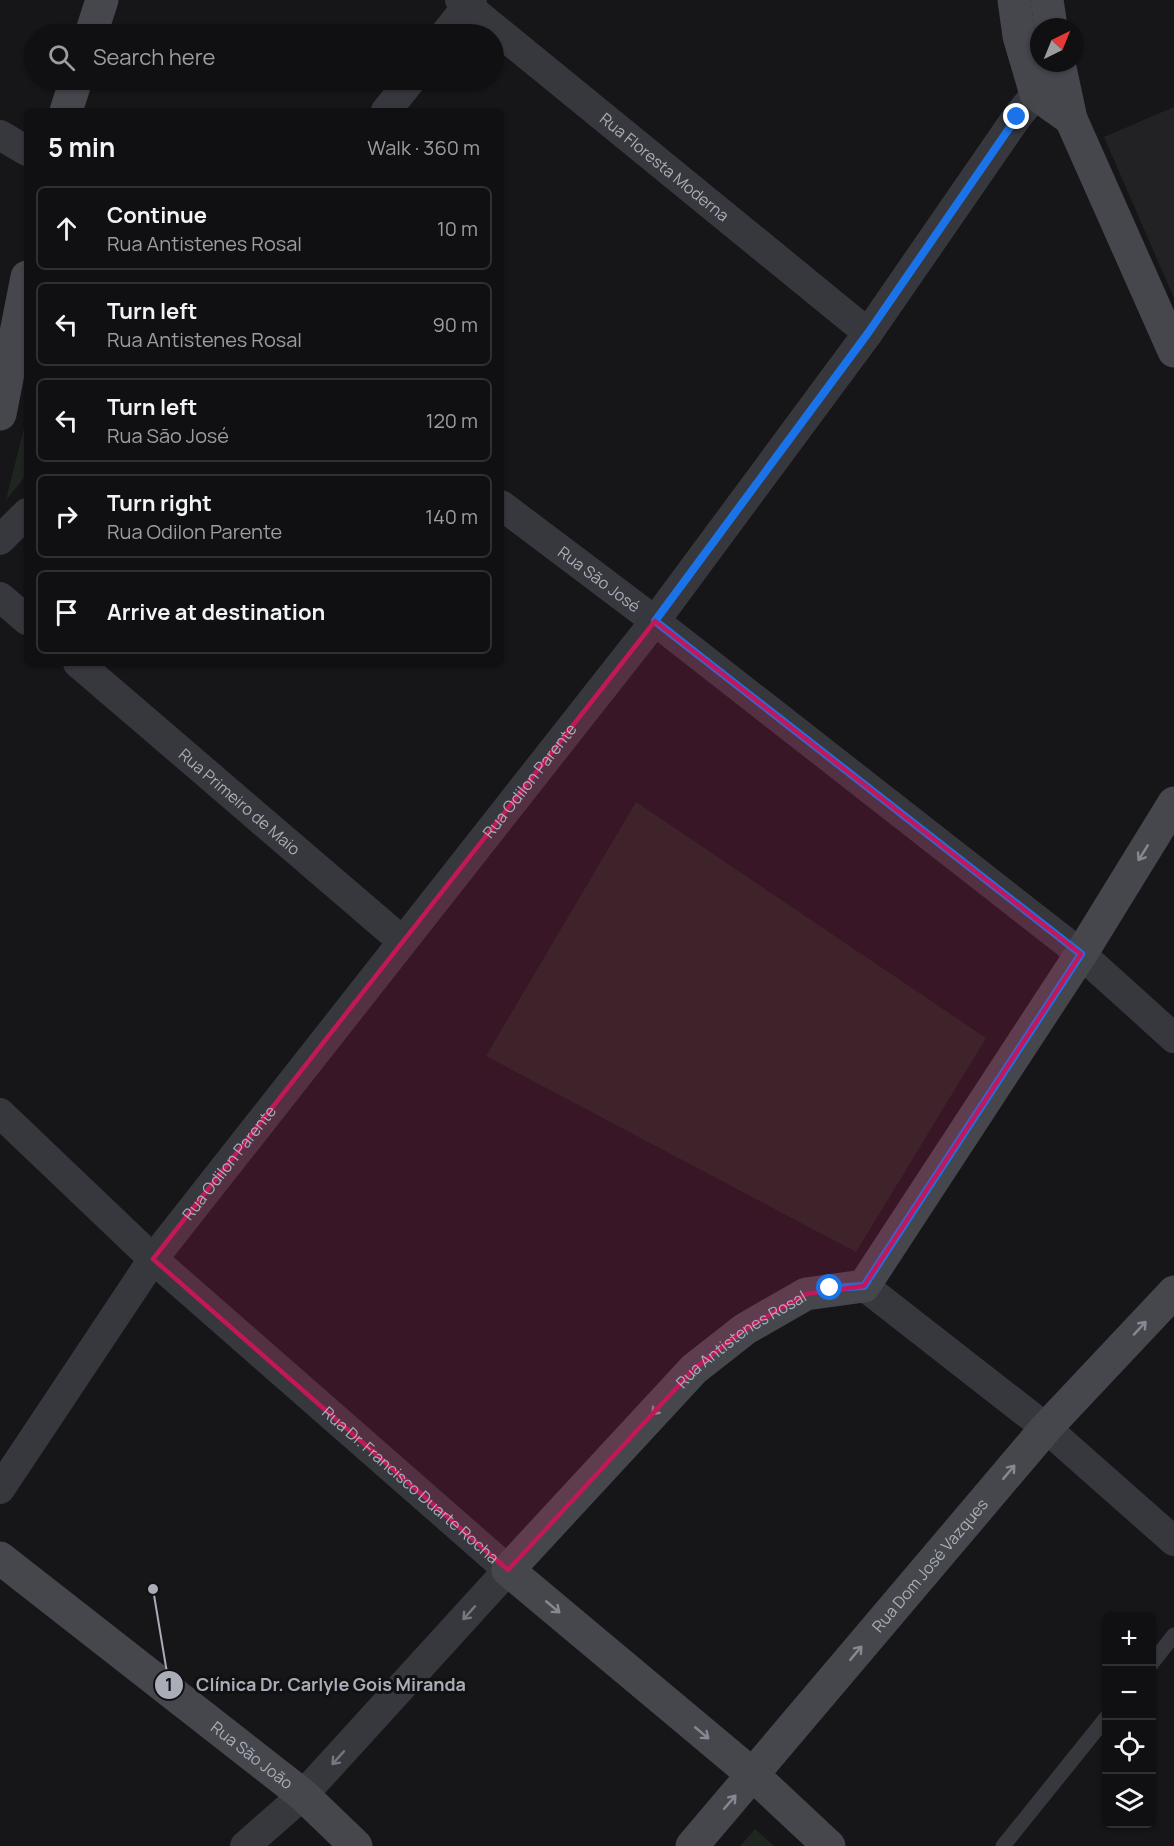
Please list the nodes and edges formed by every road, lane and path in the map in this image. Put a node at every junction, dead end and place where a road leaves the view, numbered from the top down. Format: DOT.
graph roads {
  1 [pos="102,0"];
  2 [pos="1014,0"];
  3 [pos="1047,0"];
  4 [pos="467,2"];
  5 [pos="1050,18"];
  6 [pos="94,24"];
  7 [pos="453,24"];
  8 [pos="494,24"];
  9 [pos="504,33"];
  10 [pos="1052,78"];
  11 [pos="73,90"];
  12 [pos="403,90"];
  13 [pos="67,108"];
  14 [pos="389,108"];
  15 [pos="0,135"];
  16 [pos="24,149"];
  17 [pos="24,292"];
  18 [pos="868,333"];
  19 [pos="1174,351"];
  20 [pos="0,414"];
  21 [pos="504,507"];
  22 [pos="24,516"];
  23 [pos="0,540"];
  24 [pos="0,597"];
  25 [pos="24,617"];
  26 [pos="655,621"];
  27 [pos="81,666"];
  28 [pos="1174,803"];
  29 [pos="401,940"];
  30 [pos="1081,954"];
  31 [pos="1174,1038"];
  32 [pos="0,1113"];
  33 [pos="153,1259"];
  34 [pos="864,1286"];
  35 [pos="1172,1298"];
  36 [pos="1046,1428"];
  37 [pos="0,1489"];
  38 [pos="1174,1541"];
  39 [pos="0,1558"];
  40 [pos="508,1570"];
  41 [pos="1174,1635"];
  42 [pos="1156,1658"];
  43 [pos="1105,1720"];
  44 [pos="753,1775"];
  45 [pos="303,1796"];
  46 [pos="245,1846"];
  47 [pos="356,1846"];
  48 [pos="692,1846"];
  49 [pos="829,1846"];
  50 [pos="1003,1846"];
  1 -- 6 [label="main road"];
  2 -- 10 [label="main road"];
  3 -- 5 [label="main road"];
  4 -- 7 [label="street"];
  4 -- 8 [label="street, Rua Floresta Moderna"];
  9 -- 18 [label="street, Rua Floresta Moderna"];
  10 -- 18 [label="street, Rua Odilon Parente"];
  10 -- 19 [label="main road"];
  11 -- 13 [label="main road"];
  12 -- 14 [label="street"];
  15 -- 16 [label="street"];
  17 -- 20 [label="main road"];
  18 -- 26 [label="street, Rua Odilon Parente"];
  21 -- 26 [label="street, Rua São José"];
  22 -- 23 [label="street"];
  24 -- 25 [label="street"];
  26 -- 29 [label="street, Rua Odilon Parente"];
  26 -- 30 [label="street, Rua São José"];
  27 -- 29 [label="street, Rua Primeiro de Maio"];
  28 -- 30 [label="main road, one-way"];
  29 -- 33 [label="street, Rua Odilon Parente"];
  30 -- 31 [label="street, Rua São José"];
  30 -- 34 [label="main road"];
  32 -- 33 [label="street, Rua Dr. Francisco Duarte Rocha"];
  33 -- 37 [label="street, Rua Odilon Parente"];
  33 -- 40 [label="street, Rua Dr. Francisco Duarte Rocha"];
  34 -- 36 [label="street"];
  34 -- 40 [label="main road, Rua Antistenes Rosal, one-way"];
  36 -- 35 [label="main road, Rua Dom José Vazques, one-way"];
  36 -- 38 [label="street"];
  44 -- 36 [label="main road, Rua Dom José Vazques, one-way"];
  39 -- 45 [label="main road, Rua São João"];
  40 -- 44 [label="main road, Rua Dr. Francisco Duarte Rocha, one-way"];
  40 -- 45 [label="street, Rua Antistenes Rosal, one-way"];
  41 -- 42 [label="lane"];
  43 -- 50 [label="lane"];
  48 -- 44 [label="main road, Rua Dom José Vazques, one-way"];
  44 -- 49 [label="main road, Rua Dr. Francisco Duarte Rocha"];
  45 -- 46 [label="street, Rua Antistenes Rosal"];
  45 -- 47 [label="main road, Rua São João"];
}
